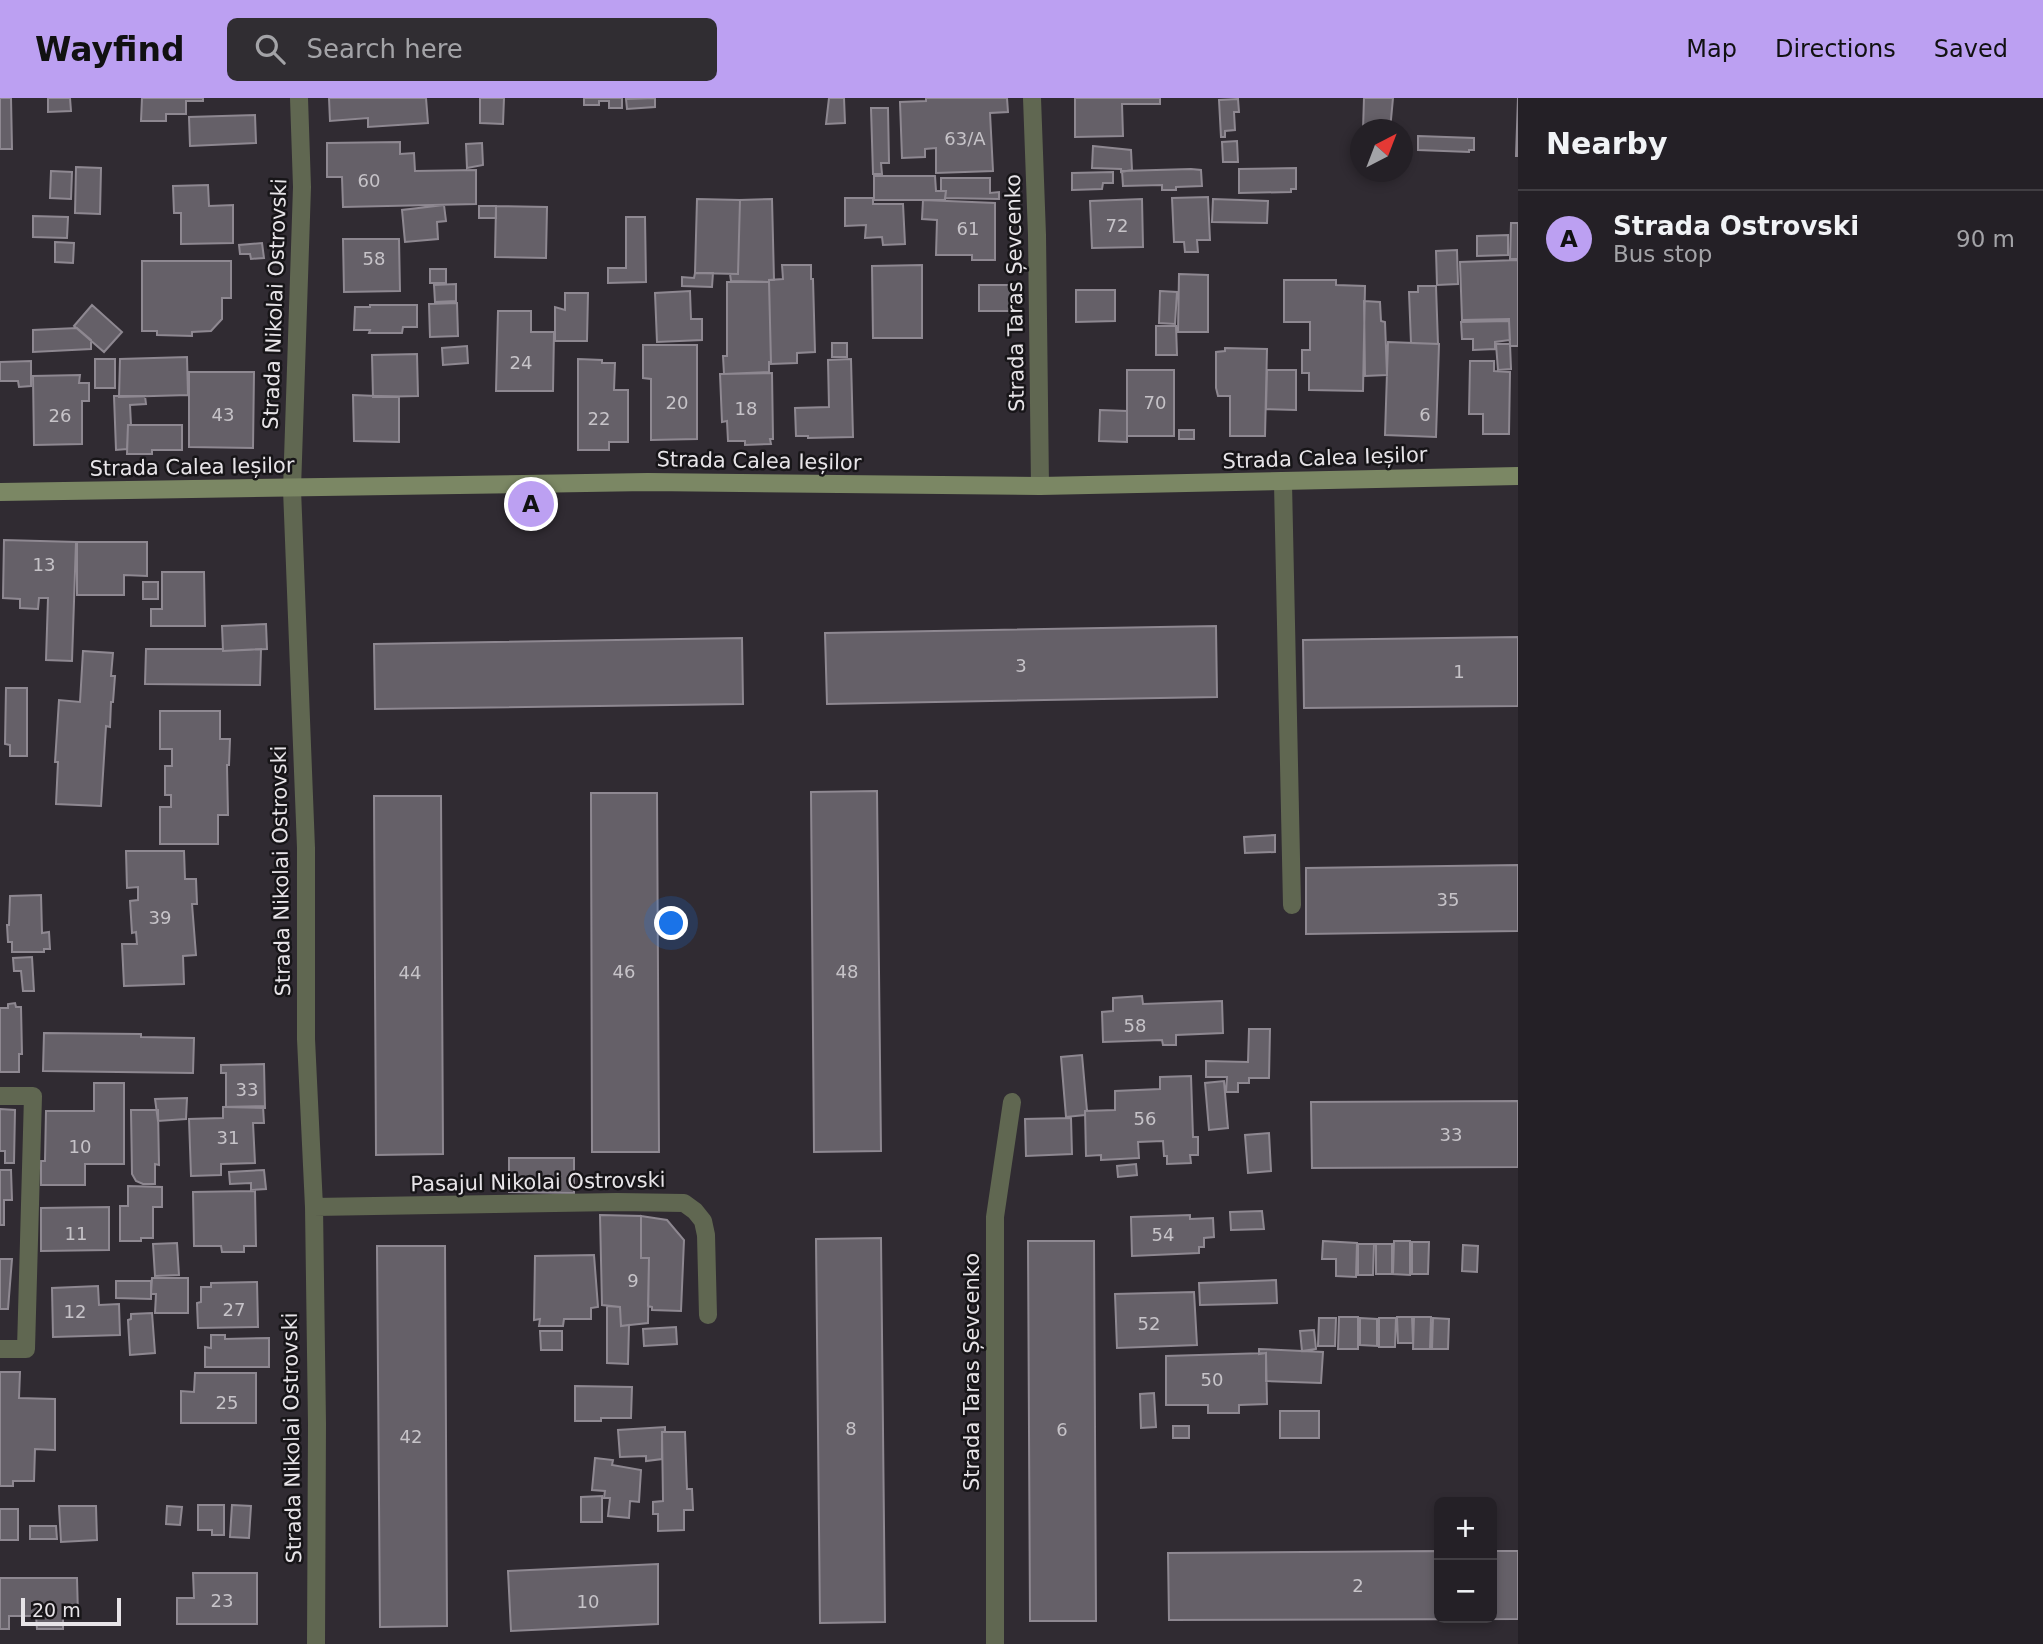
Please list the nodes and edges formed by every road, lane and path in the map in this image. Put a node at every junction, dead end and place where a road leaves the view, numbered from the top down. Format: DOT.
graph roads {
  1 [pos="299,98"];
  2 [pos="1032,98"];
  3 [pos="1518,476"];
  4 [pos="1283,483"];
  5 [pos="1040,486"];
  6 [pos="292,489"];
  7 [pos="0,492"];
  8 [pos="1292,905"];
  9 [pos="0,1096"];
  10 [pos="1012,1102"];
  11 [pos="314,1207"];
  12 [pos="708,1315"];
  13 [pos="0,1349"];
  14 [pos="316,1644"];
  15 [pos="995,1644"];
  1 -- 6 [label="street, Strada Nikolai Ostrovski"];
  2 -- 5 [label="street, Strada Taras Șevcenko"];
  3 -- 4 [label="street, Strada Calea Ieșilor"];
  4 -- 5 [label="street, Strada Calea Ieșilor"];
  4 -- 8 [label="street"];
  5 -- 6 [label="street, Strada Calea Ieșilor"];
  6 -- 7 [label="street, Strada Calea Ieșilor"];
  6 -- 11 [label="street, Strada Nikolai Ostrovski"];
  9 -- 13 [label="street"];
  10 -- 15 [label="street, Strada Taras Șevcenko"];
  11 -- 12 [label="street, Pasajul Nikolai Ostrovski"];
  11 -- 14 [label="street, Strada Nikolai Ostrovski"];
}
